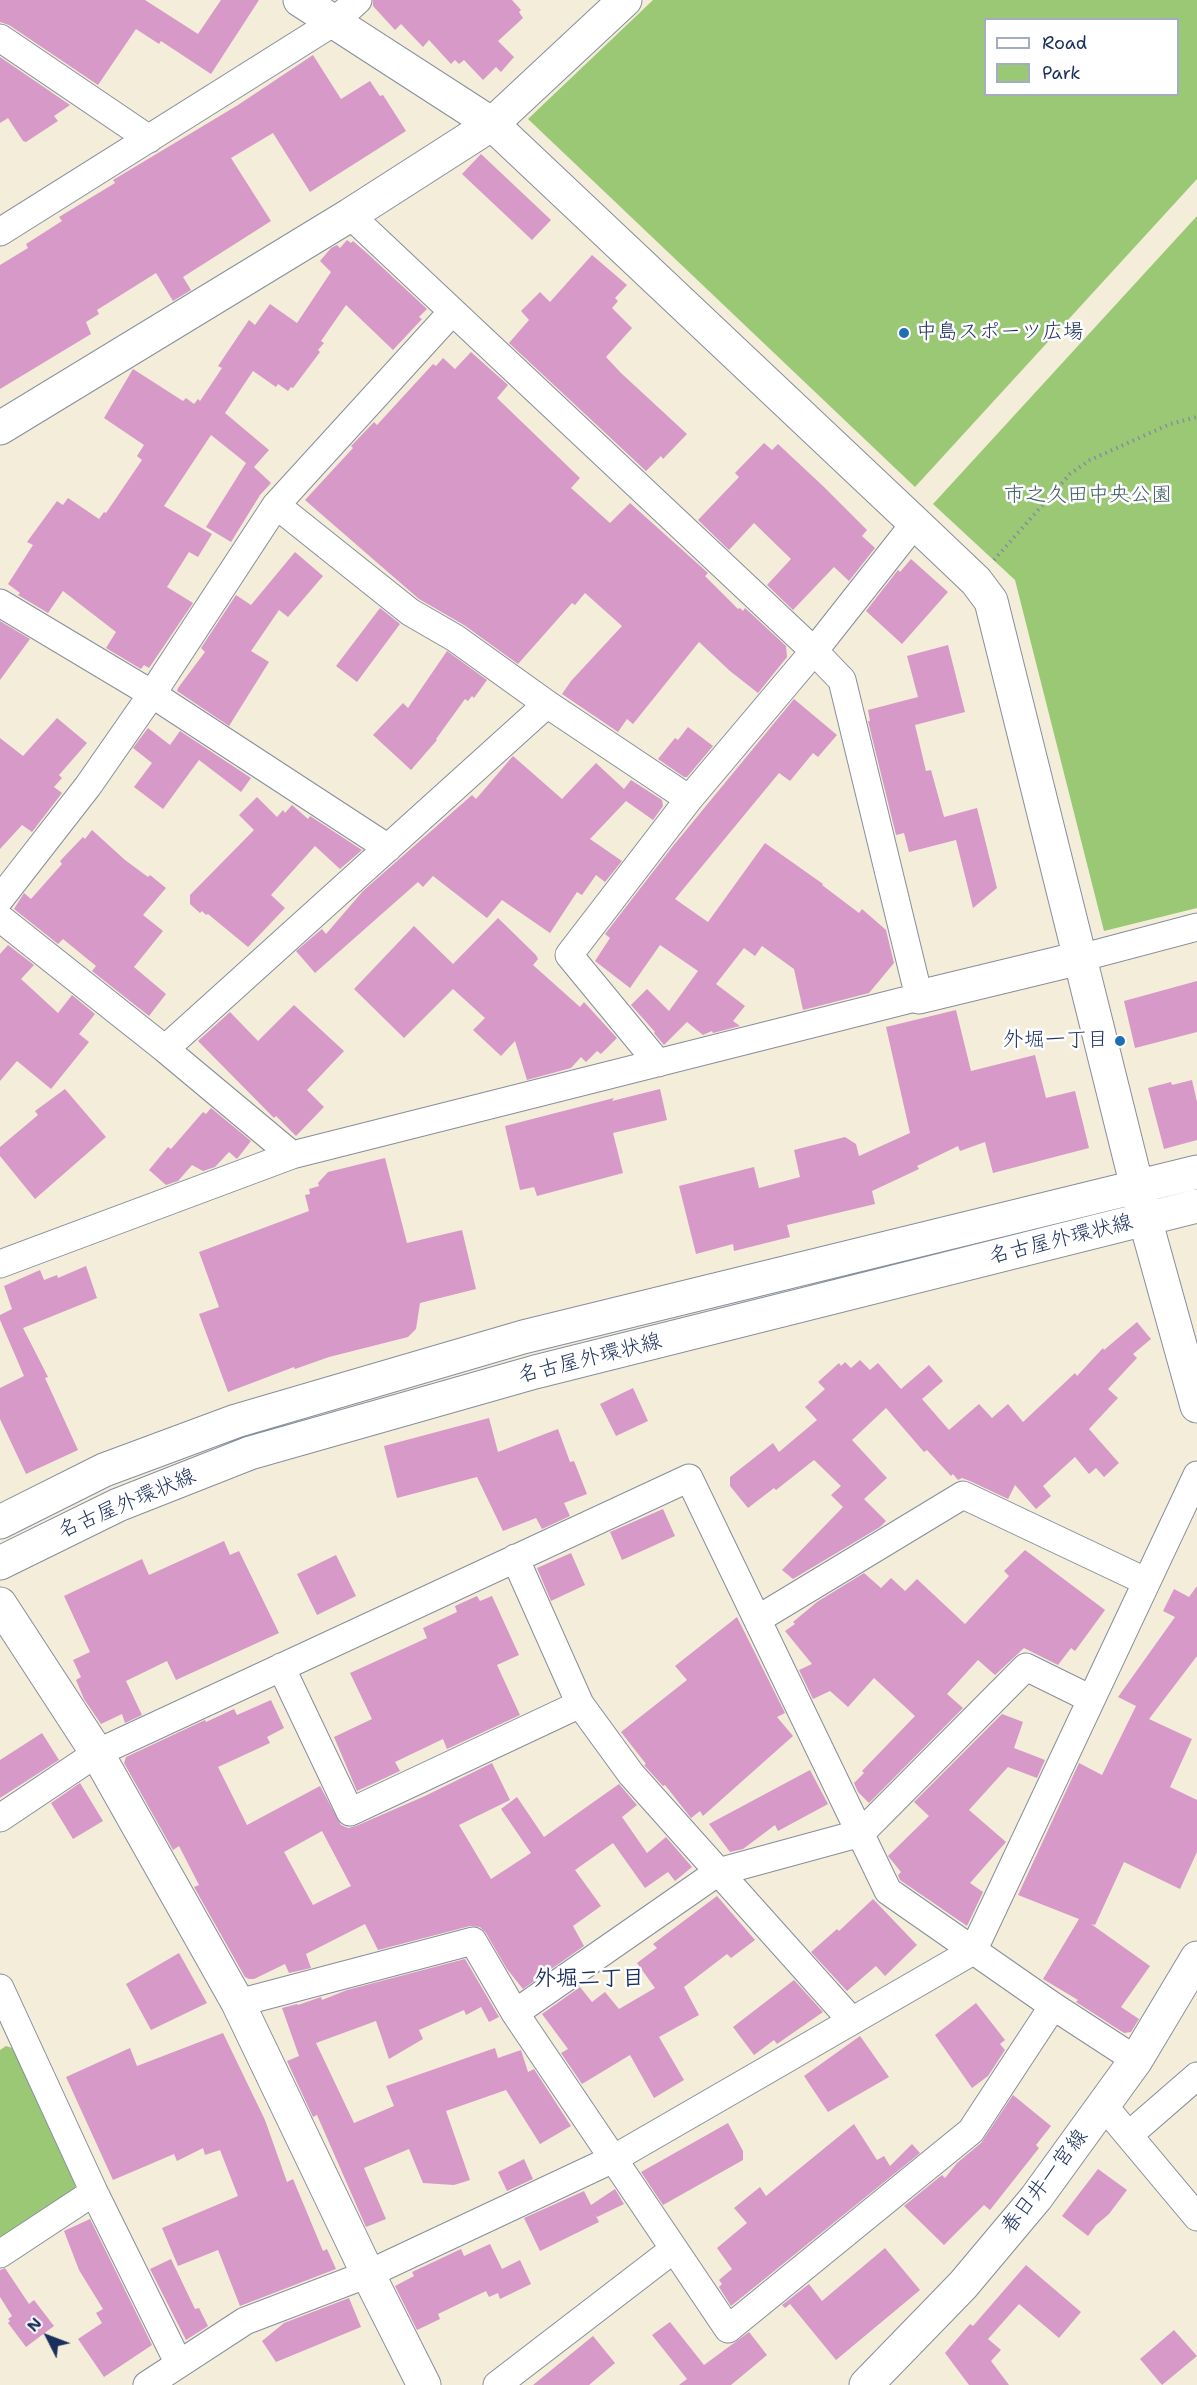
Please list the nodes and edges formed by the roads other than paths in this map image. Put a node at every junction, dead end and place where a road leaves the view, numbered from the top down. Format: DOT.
graph roads {
  1 [pos="300,0"];
  2 [pos="358,0"];
  3 [pos="625,0"];
  4 [pos="334,22"];
  5 [pos="0,38"];
  6 [pos="492,124"];
  7 [pos="149,139"];
  8 [pos="350,215"];
  9 [pos="0,232"];
  10 [pos="452,312"];
  11 [pos="0,428"];
  12 [pos="276,505"];
  13 [pos="915,523"];
  14 [pos="0,603"];
  15 [pos="814,651"];
  16 [pos="152,694"];
  17 [pos="547,704"];
  18 [pos="689,799"];
  19 [pos="388,848"];
  20 [pos="0,899"];
  21 [pos="0,918"];
  22 [pos="1197,927"];
  23 [pos="1080,958"];
  24 [pos="919,996"];
  25 [pos="165,1049"];
  26 [pos="658,1063"];
  27 [pos="292,1155"];
  28 [pos="1197,1172"];
  29 [pos="1137,1187"];
  30 [pos="1197,1206"];
  31 [pos="1145,1219"];
  32 [pos="0,1264"];
  33 [pos="1197,1406"];
  34 [pos="1197,1475"];
  35 [pos="0,1522"];
  36 [pos="515,1558"];
  37 [pos="0,1563"];
  38 [pos="1145,1581"];
  39 [pos="0,1604"];
  40 [pos="758,1619"];
  41 [pos="281,1667"];
  42 [pos="1090,1700"];
  43 [pos="580,1704"];
  44 [pos="97,1753"];
  45 [pos="0,1818"];
  46 [pos="861,1833"];
  47 [pos="718,1872"];
  48 [pos="973,1951"];
  49 [pos="1197,1958"];
  50 [pos="0,1988"];
  51 [pos="238,2002"];
  52 [pos="1053,2006"];
  53 [pos="515,2013"];
  54 [pos="852,2021"];
  55 [pos="8,2029"];
  56 [pos="1136,2060"];
  57 [pos="1197,2076"];
  58 [pos="1104,2106"];
  59 [pos="1129,2134"];
  60 [pos="612,2159"];
  61 [pos="94,2192"];
  62 [pos="1197,2217"];
  63 [pos="674,2249"];
  64 [pos="0,2254"];
  65 [pos="368,2274"];
  66 [pos="179,2364"];
  67 [pos="147,2385"];
  68 [pos="424,2385"];
  69 [pos="497,2385"];
  70 [pos="866,2385"];
  1 -- 4 [label="street"];
  2 -- 4 [label="street"];
  3 -- 6 [label="street"];
  4 -- 6 [label="street"];
  4 -- 7 [label="street"];
  5 -- 7 [label="street"];
  6 -- 8 [label="street"];
  6 -- 13 [label="street"];
  7 -- 9 [label="street"];
  8 -- 10 [label="street"];
  8 -- 11 [label="street"];
  10 -- 12 [label="street"];
  10 -- 15 [label="street"];
  12 -- 16 [label="street"];
  12 -- 17 [label="street"];
  13 -- 15 [label="street"];
  13 -- 23 [label="street"];
  14 -- 16 [label="street"];
  15 -- 18 [label="street"];
  15 -- 24 [label="street"];
  16 -- 19 [label="street"];
  16 -- 20 [label="street"];
  17 -- 18 [label="street"];
  17 -- 19 [label="street"];
  18 -- 26 [label="street"];
  19 -- 25 [label="street"];
  21 -- 25 [label="street"];
  22 -- 23 [label="street"];
  23 -- 24 [label="street"];
  23 -- 29 [label="street"];
  24 -- 26 [label="street"];
  25 -- 27 [label="street"];
  26 -- 27 [label="street"];
  27 -- 32 [label="street"];
  28 -- 29 [label="street, 名古屋外環状線"];
  29 -- 31 [label="street"];
  29 -- 35 [label="street, 名古屋外環状線"];
  30 -- 31 [label="street, 名古屋外環状線"];
  31 -- 33 [label="street"];
  31 -- 37 [label="street, 名古屋外環状線"];
  34 -- 38 [label="street"];
  36 -- 40 [label="street"];
  36 -- 41 [label="street"];
  36 -- 43 [label="street"];
  38 -- 40 [label="street"];
  38 -- 42 [label="street"];
  39 -- 44 [label="street"];
  40 -- 46 [label="street"];
  41 -- 43 [label="street"];
  41 -- 44 [label="street"];
  42 -- 46 [label="street"];
  42 -- 48 [label="street"];
  43 -- 47 [label="street"];
  44 -- 45 [label="street"];
  44 -- 51 [label="street"];
  46 -- 47 [label="street"];
  46 -- 48 [label="street"];
  47 -- 53 [label="street"];
  47 -- 54 [label="street"];
  48 -- 52 [label="street"];
  48 -- 54 [label="street"];
  49 -- 56 [label="street, 春日井一宮線"];
  50 -- 55 [label="street"];
  51 -- 53 [label="street"];
  51 -- 65 [label="street"];
  52 -- 56 [label="street"];
  52 -- 63 [label="street"];
  53 -- 60 [label="street"];
  54 -- 60 [label="street"];
  55 -- 61 [label="street"];
  56 -- 58 [label="street, 春日井一宮線"];
  57 -- 59 [label="street"];
  58 -- 59 [label="street"];
  58 -- 70 [label="street, 春日井一宮線"];
  59 -- 62 [label="street"];
  60 -- 63 [label="street"];
  60 -- 65 [label="street"];
  61 -- 64 [label="street"];
  61 -- 66 [label="street"];
  63 -- 69 [label="street"];
  65 -- 66 [label="street"];
  65 -- 68 [label="street"];
  66 -- 67 [label="street"];
}
